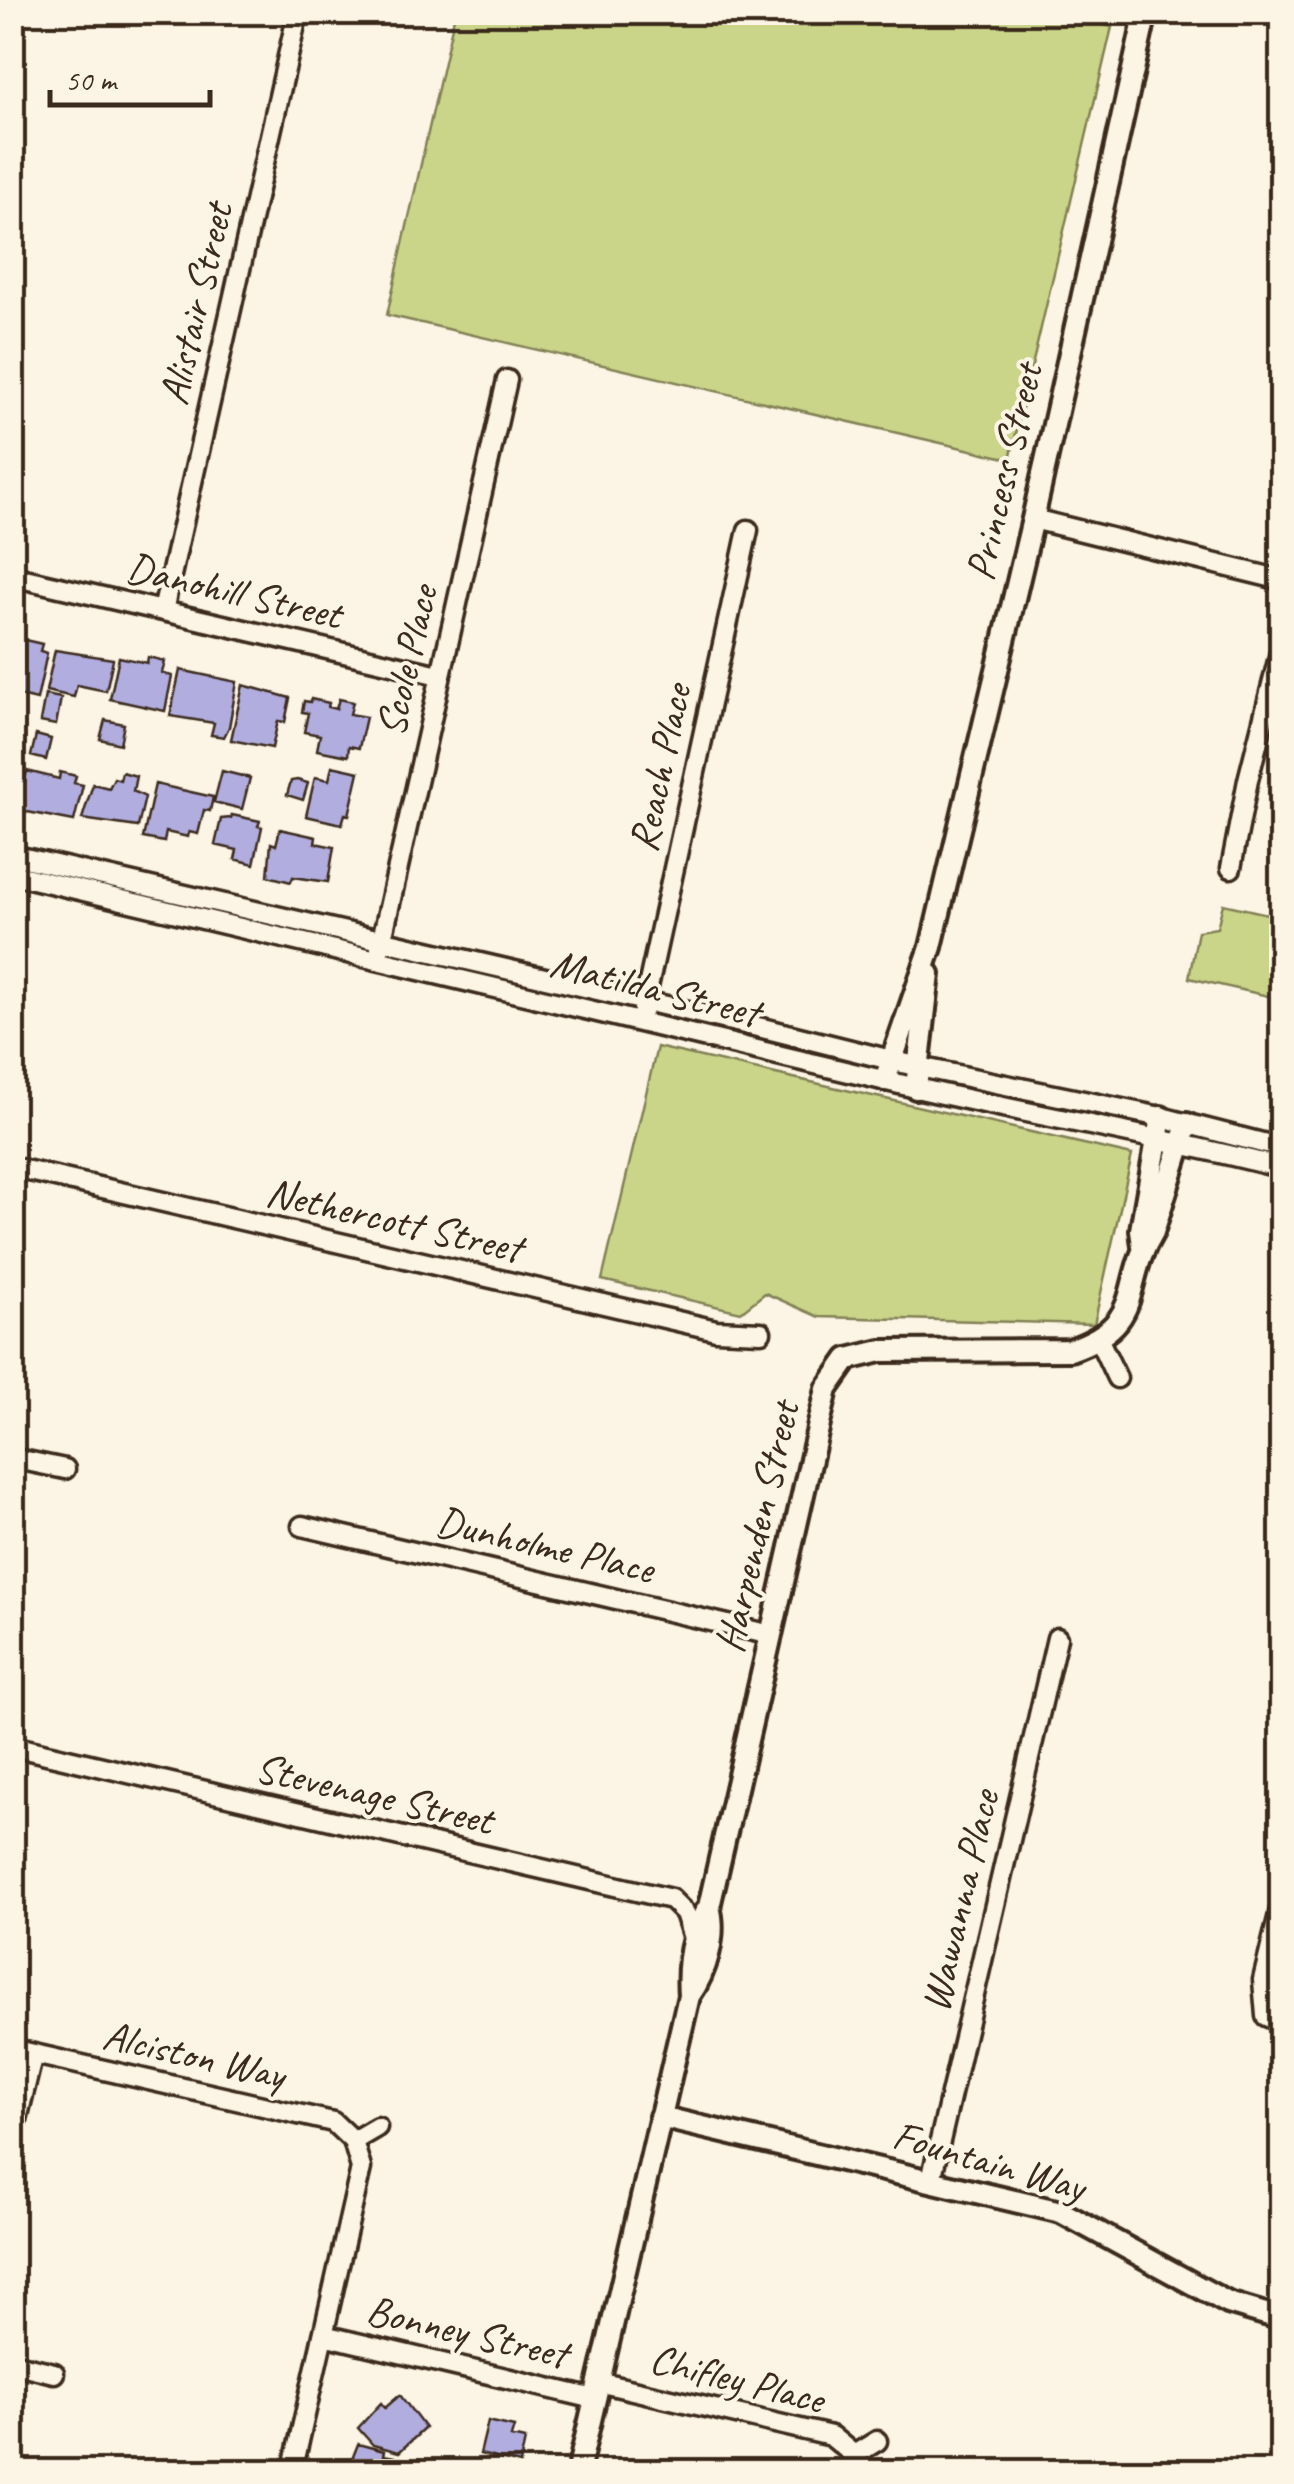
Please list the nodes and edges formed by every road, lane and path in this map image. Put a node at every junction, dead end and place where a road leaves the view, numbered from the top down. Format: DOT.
graph roads {
  1 [pos="298,12"];
  2 [pos="1146,12"];
  3 [pos="508,380"];
  4 [pos="1033,519"];
  5 [pos="748,530"];
  6 [pos="12,576"];
  7 [pos="1282,580"];
  8 [pos="162,610"];
  9 [pos="1282,645"];
  10 [pos="439,675"];
  11 [pos="12,855"];
  12 [pos="1231,868"];
  13 [pos="12,874"];
  14 [pos="931,948"];
  15 [pos="380,949"];
  16 [pos="645,1000"];
  17 [pos="640,1020"];
  18 [pos="887,1070"];
  19 [pos="918,1078"];
  20 [pos="1158,1127"];
  21 [pos="1185,1133"];
  22 [pos="1282,1148"];
  23 [pos="12,1167"];
  24 [pos="1282,1168"];
  25 [pos="1144,1248"];
  26 [pos="761,1332"];
  27 [pos="1099,1340"];
  28 [pos="1117,1378"];
  29 [pos="12,1458"];
  30 [pos="65,1469"];
  31 [pos="302,1526"];
  32 [pos="771,1634"];
  33 [pos="1056,1638"];
  34 [pos="12,1746"];
  35 [pos="1282,1902"];
  36 [pos="708,1907"];
  37 [pos="694,1941"];
  38 [pos="690,1996"];
  39 [pos="1282,2023"];
  40 [pos="12,2049"];
  41 [pos="32,2054"];
  42 [pos="660,2117"];
  43 [pos="376,2126"];
  44 [pos="12,2140"];
  45 [pos="353,2141"];
  46 [pos="932,2180"];
  47 [pos="1282,2319"];
  48 [pos="323,2335"];
  49 [pos="12,2363"];
  50 [pos="54,2372"];
  51 [pos="597,2390"];
  52 [pos="877,2441"];
  53 [pos="856,2463"];
  54 [pos="292,2472"];
  55 [pos="578,2472"];
  1 -- 8 [label="street, Alistair Street"];
  2 -- 4 [label="street, Princess Street"];
  3 -- 10 [label="street, Scole Place"];
  4 -- 7 [label="street"];
  4 -- 14 [label="street, Princess Street"];
  5 -- 16 [label="street, Reach Place"];
  6 -- 8 [label="street, Danohill Street"];
  8 -- 10 [label="street, Danohill Street"];
  9 -- 12 [label="street"];
  10 -- 15 [label="street, Scole Place"];
  11 -- 15 [label="street, Matilda Street"];
  13 -- 15 [label="street, Matilda Street"];
  14 -- 18 [label="street, Princess Street"];
  14 -- 19 [label="street, Princess Street"];
  15 -- 16 [label="street, Matilda Street"];
  15 -- 17 [label="street, Matilda Street"];
  16 -- 17 [label="street, Reach Place"];
  16 -- 18 [label="street, Matilda Street"];
  17 -- 18 [label="street, Matilda Street"];
  18 -- 19 [label="street, Matilda Street"];
  19 -- 20 [label="street, Matilda Street"];
  20 -- 21 [label="street, Matilda Street"];
  20 -- 25 [label="street"];
  21 -- 22 [label="street, Matilda Street"];
  21 -- 24 [label="street, Matilda Street"];
  21 -- 25 [label="street"];
  23 -- 26 [label="street, Nethercott Street"];
  25 -- 27 [label="street"];
  27 -- 28 [label="street"];
  27 -- 32 [label="street, Harpenden Street"];
  29 -- 30 [label="street"];
  31 -- 32 [label="street, Dunholme Place"];
  32 -- 36 [label="street, Harpenden Street"];
  33 -- 46 [label="street, Wawanna Place"];
  34 -- 37 [label="street, Stevenage Street"];
  35 -- 39 [label="street"];
  36 -- 37 [label="street, Harpenden Street"];
  36 -- 38 [label="street, Harpenden Street"];
  37 -- 38 [label="street, Harpenden Street"];
  38 -- 42 [label="street, Harpenden Street"];
  40 -- 41 [label="street, Alciston Way"];
  41 -- 44 [label="street"];
  41 -- 45 [label="street, Alciston Way"];
  42 -- 46 [label="street, Fountain Way"];
  42 -- 51 [label="street, Harpenden Street"];
  43 -- 45 [label="street"];
  45 -- 48 [label="street"];
  46 -- 47 [label="street, Fountain Way"];
  48 -- 51 [label="street, Bonney Street"];
  48 -- 54 [label="street"];
  49 -- 50 [label="street"];
  51 -- 53 [label="street, Chifley Place"];
  51 -- 55 [label="street, Harpenden Street"];
  52 -- 53 [label="street, Chifley Place"];
}
